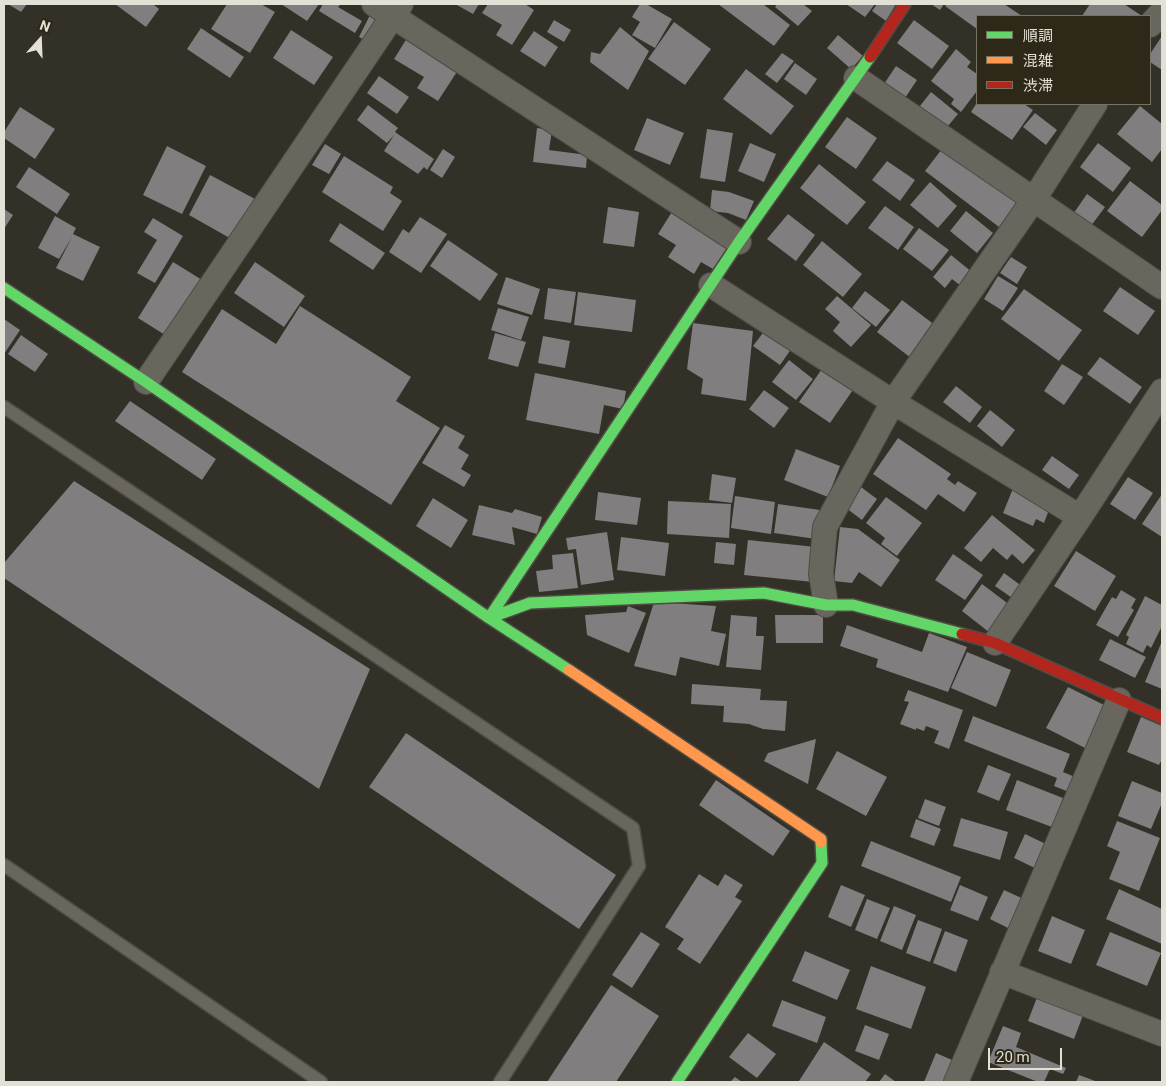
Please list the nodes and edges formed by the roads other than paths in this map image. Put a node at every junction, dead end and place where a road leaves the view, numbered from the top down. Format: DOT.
graph roads {
  1 [pos="905,4"];
  2 [pos="1150,4"];
  3 [pos="389,8"];
  4 [pos="1162,12"];
  5 [pos="1151,24"];
  6 [pos="856,78"];
  7 [pos="1094,105"];
  8 [pos="1034,199"];
  9 [pos="739,242"];
  10 [pos="711,285"];
  11 [pos="1162,287"];
  12 [pos="4,288"];
  13 [pos="146,382"];
  14 [pos="1162,391"];
  15 [pos="893,402"];
  16 [pos="4,407"];
  17 [pos="1080,517"];
  18 [pos="826,605"];
  19 [pos="489,618"];
  20 [pos="995,643"];
  21 [pos="1119,700"];
  22 [pos="1162,718"];
  23 [pos="4,865"];
  24 [pos="1002,972"];
  25 [pos="1162,1034"];
  26 [pos="321,1082"];
  27 [pos="500,1082"];
  28 [pos="677,1082"];
  29 [pos="956,1082"];
  1 -- 6 [label="street"];
  2 -- 4 [label="street"];
  3 -- 9 [label="street"];
  3 -- 13 [label="street"];
  4 -- 5 [label="street"];
  6 -- 8 [label="street"];
  6 -- 9 [label="street"];
  7 -- 8 [label="street"];
  8 -- 11 [label="street"];
  8 -- 15 [label="street"];
  9 -- 10 [label="street"];
  10 -- 15 [label="street"];
  10 -- 19 [label="street"];
  12 -- 13 [label="street"];
  13 -- 19 [label="street"];
  14 -- 17 [label="street"];
  15 -- 17 [label="street"];
  15 -- 18 [label="street"];
  16 -- 27 [label="lane"];
  17 -- 20 [label="street"];
  18 -- 19 [label="street"];
  18 -- 20 [label="street"];
  19 -- 28 [label="street"];
  20 -- 21 [label="street"];
  21 -- 22 [label="street"];
  21 -- 24 [label="street"];
  23 -- 26 [label="lane"];
  24 -- 25 [label="street"];
  24 -- 29 [label="street"];
}
